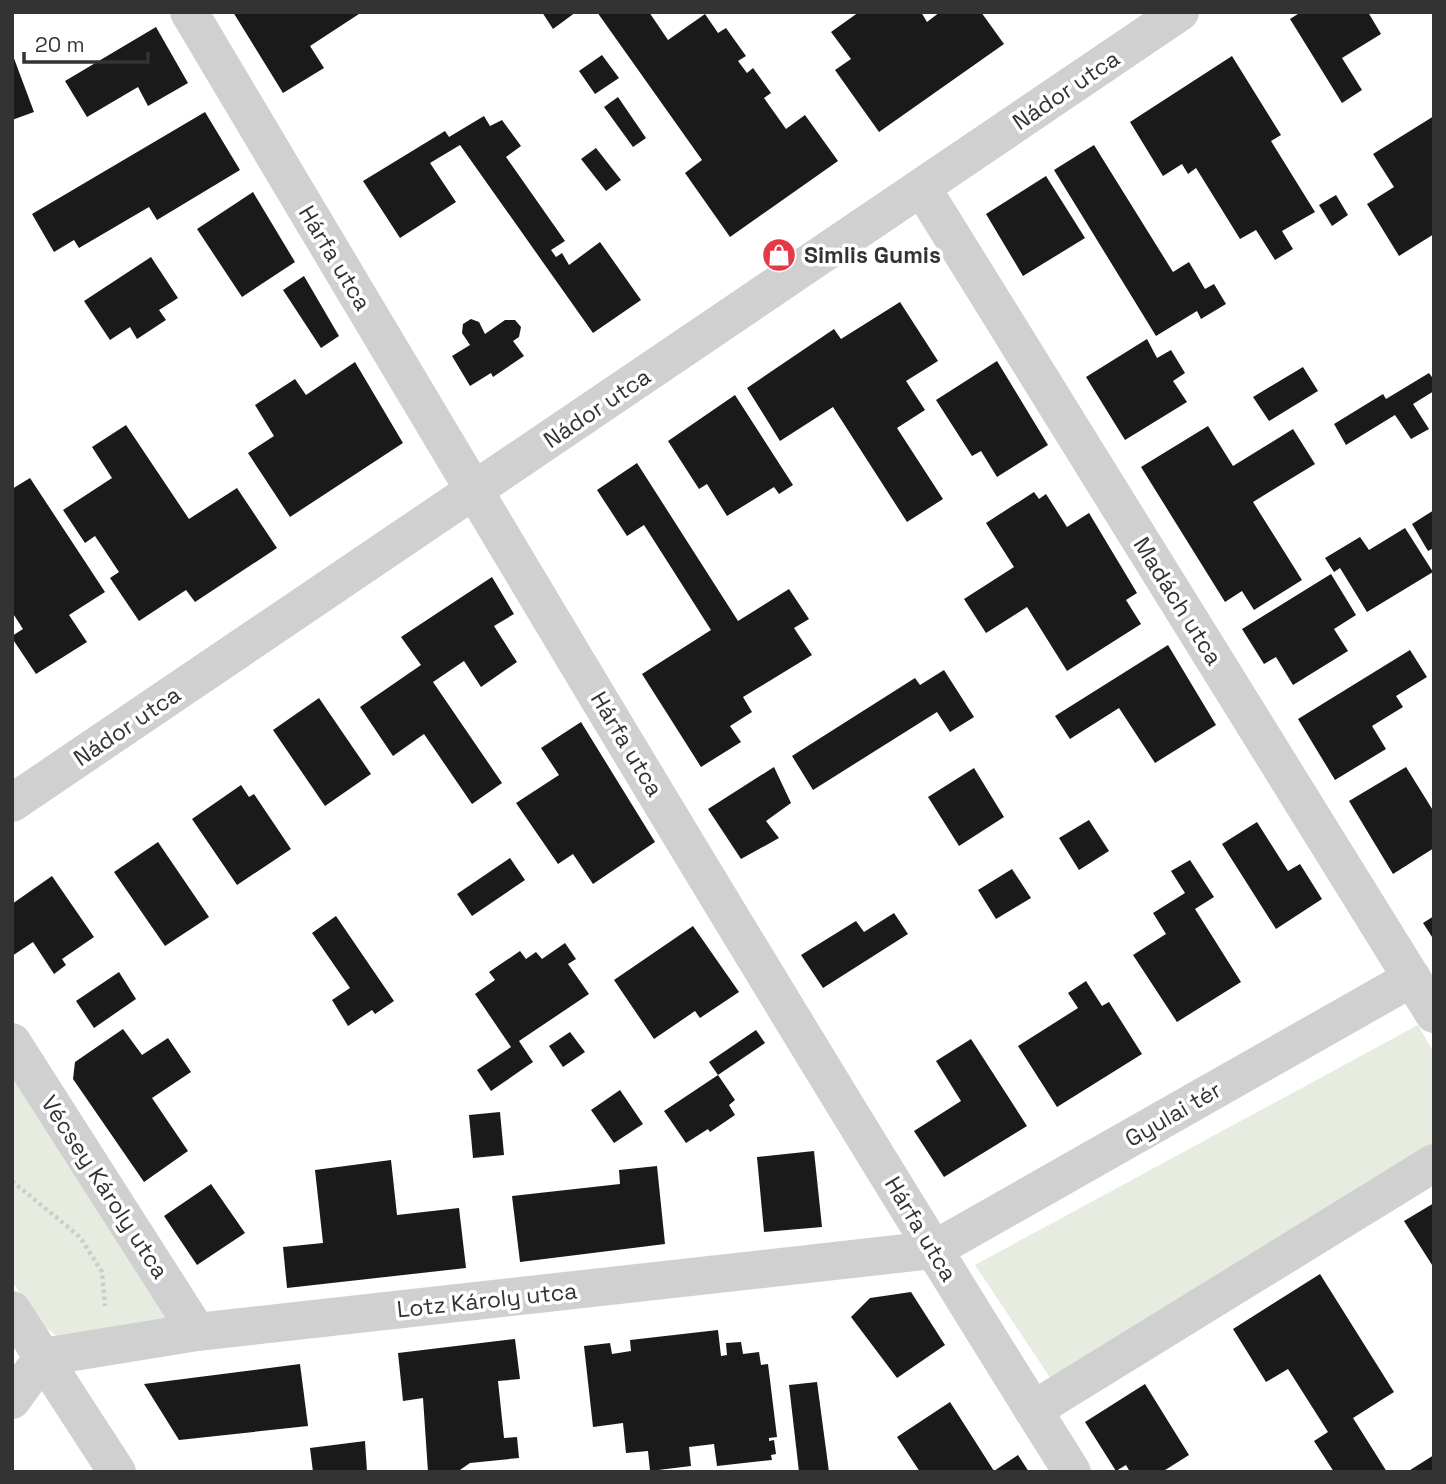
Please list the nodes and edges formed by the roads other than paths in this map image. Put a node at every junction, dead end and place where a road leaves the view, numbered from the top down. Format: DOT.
graph roads {
  1 [pos="189,12"];
  2 [pos="1180,12"];
  3 [pos="922,187"];
  4 [pos="475,491"];
  5 [pos="12,803"];
  6 [pos="1412,978"];
  7 [pos="1434,1014"];
  8 [pos="12,1042"];
  9 [pos="1434,1163"];
  10 [pos="933,1250"];
  11 [pos="12,1310"];
  12 [pos="197,1332"];
  13 [pos="43,1357"];
  14 [pos="12,1400"];
  15 [pos="1033,1410"];
  16 [pos="117,1472"];
  17 [pos="1072,1472"];
  1 -- 4 [label="street, Hárfa utca"];
  2 -- 3 [label="street, Nádor utca"];
  3 -- 4 [label="street, Nádor utca"];
  3 -- 6 [label="street, Madách utca"];
  4 -- 5 [label="street, Nádor utca"];
  4 -- 10 [label="street, Hárfa utca"];
  6 -- 7 [label="street, Madách utca"];
  6 -- 10 [label="street, Gyulai tér"];
  8 -- 12 [label="street, Vécsey Károly utca"];
  9 -- 15 [label="street"];
  10 -- 12 [label="street, Lotz Károly utca"];
  10 -- 15 [label="street, Hárfa utca"];
  11 -- 13 [label="street"];
  12 -- 13 [label="street, Lotz Károly utca"];
  13 -- 14 [label="street"];
  13 -- 16 [label="street"];
  15 -- 17 [label="street, Hárfa utca"];
}
